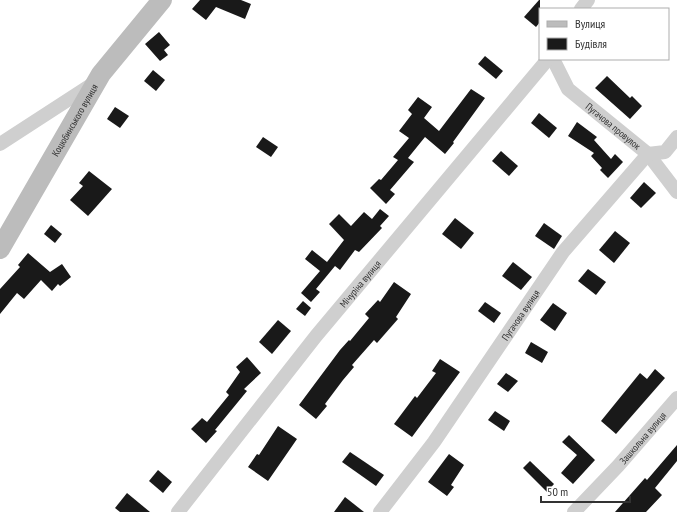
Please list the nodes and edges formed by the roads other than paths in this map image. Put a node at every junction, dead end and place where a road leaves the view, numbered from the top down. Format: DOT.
graph roads {
  1 [pos="162,0"];
  2 [pos="588,0"];
  3 [pos="582,8"];
  4 [pos="547,60"];
  5 [pos="553,60"];
  6 [pos="96,82"];
  7 [pos="677,137"];
  8 [pos="0,144"];
  9 [pos="648,154"];
  10 [pos="677,192"];
  11 [pos="0,249"];
  12 [pos="677,398"];
  13 [pos="178,512"];
  14 [pos="380,512"];
  15 [pos="574,512"];
  1 -- 6 [label="street, Коцюбинського вулиця"];
  2 -- 3 [label="street"];
  4 -- 13 [label="street, Мічуріна вулиця"];
  5 -- 9 [label="street, Пугачова провулок"];
  6 -- 8 [label="street"];
  6 -- 11 [label="street, Коцюбинського вулиця"];
  7 -- 9 [label="street"];
  9 -- 10 [label="street, Пугачова провулок"];
  9 -- 14 [label="street, Пугачова вулиця"];
  12 -- 15 [label="street, Зашкольна вулиця"];
}
